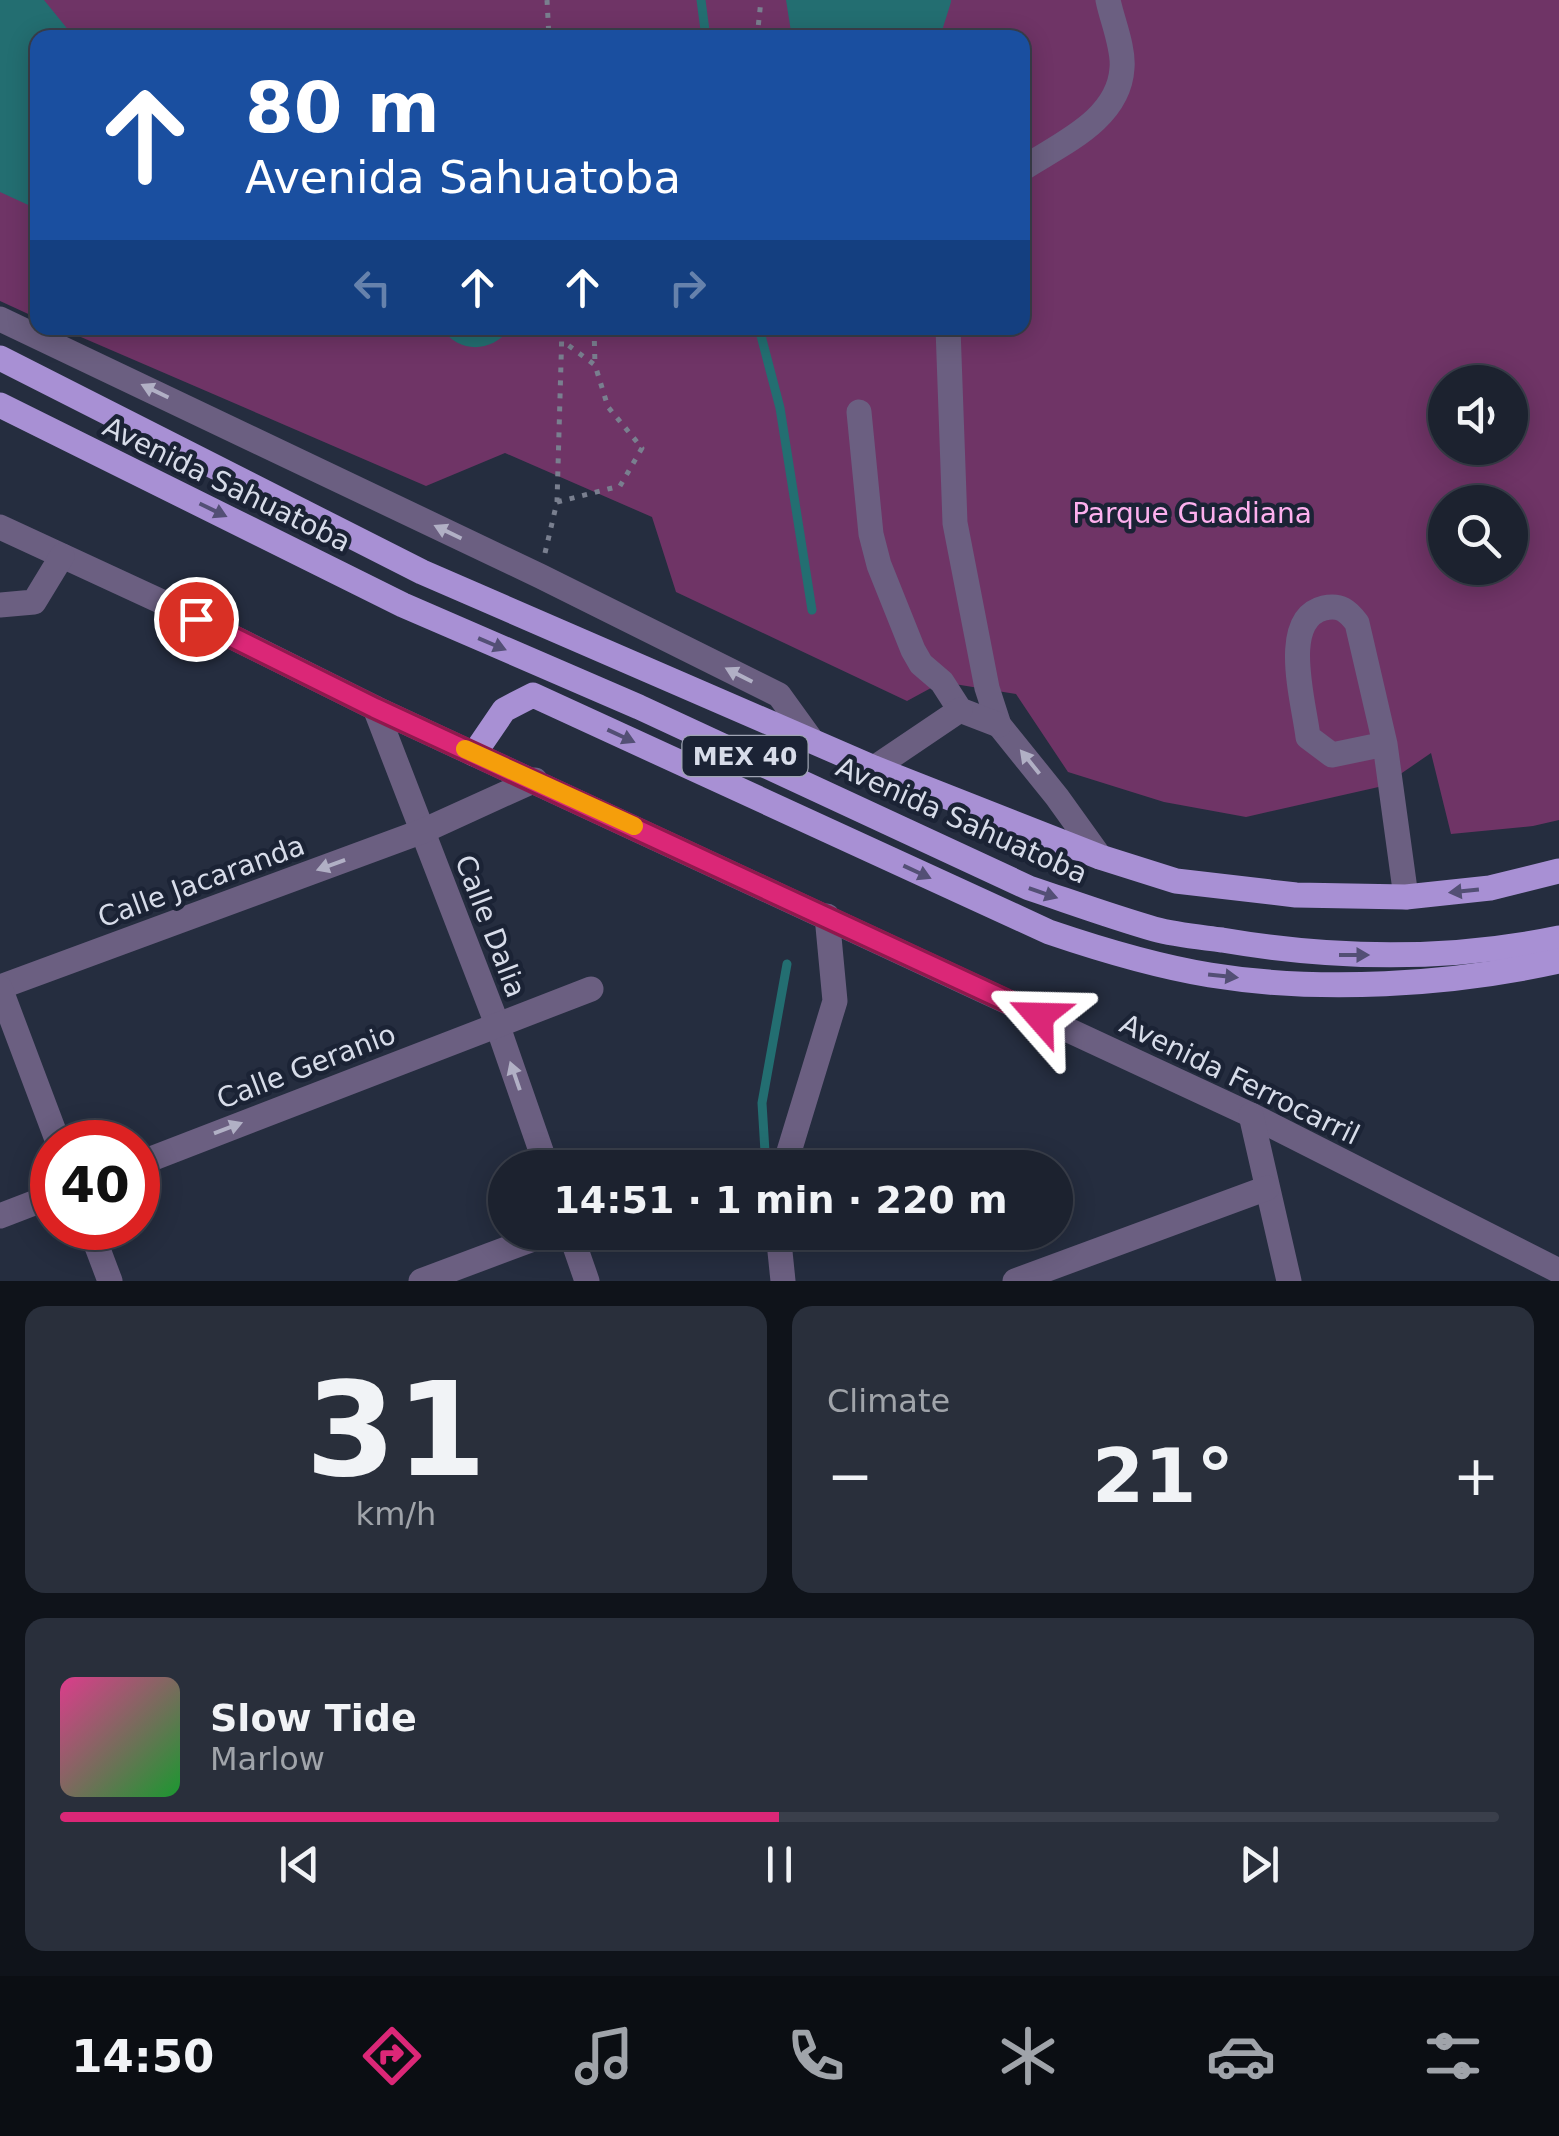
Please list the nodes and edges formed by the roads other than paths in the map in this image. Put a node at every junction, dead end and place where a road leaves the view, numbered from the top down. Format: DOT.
graph roads {
  1 [pos="1108,0"];
  2 [pos="1030,164"];
  3 [pos="0,319"];
  4 [pos="30,333"];
  5 [pos="34,335"];
  6 [pos="948,335"];
  7 [pos="0,358"];
  8 [pos="0,405"];
  9 [pos="859,412"];
  10 [pos="0,527"];
  11 [pos="62,556"];
  12 [pos="0,604"];
  13 [pos="375,708"];
  14 [pos="960,710"];
  15 [pos="999,725"];
  16 [pos="810,738"];
  17 [pos="1385,744"];
  18 [pos="474,754"];
  19 [pos="874,768"];
  20 [pos="535,780"];
  21 [pos="422,831"];
  22 [pos="1100,856"];
  23 [pos="1559,871"];
  24 [pos="1406,897"];
  25 [pos="827,916"];
  26 [pos="1559,938"];
  27 [pos="1559,962"];
  28 [pos="0,988"];
  29 [pos="591,989"];
  30 [pos="497,1024"];
  31 [pos="1252,1115"];
  32 [pos="50,1120"];
  33 [pos="541,1150"];
  34 [pos="789,1150"];
  35 [pos="160,1155"];
  36 [pos="1268,1188"];
  37 [pos="30,1204"];
  38 [pos="0,1216"];
  39 [pos="98,1250"];
  40 [pos="504,1250"];
  41 [pos="576,1250"];
  42 [pos="780,1250"];
  43 [pos="1559,1271"];
  44 [pos="110,1281"];
  45 [pos="421,1281"];
  46 [pos="587,1281"];
  47 [pos="784,1281"];
  48 [pos="1015,1281"];
  49 [pos="1289,1281"];
  1 -- 2 [label="street"];
  4 -- 3 [label="street, one-way"];
  16 -- 5 [label="street, one-way"];
  6 -- 15 [label="street"];
  7 -- 16 [label="main road, Avenida Sahuatoba / MEX 40"];
  8 -- 26 [label="main road, Avenida Sahuatoba / MEX 40, one-way"];
  9 -- 14 [label="street"];
  10 -- 11 [label="street"];
  11 -- 12 [label="street"];
  11 -- 13 [label="street"];
  13 -- 18 [label="street"];
  13 -- 21 [label="street, Calle Dalia"];
  14 -- 15 [label="street"];
  14 -- 19 [label="street"];
  22 -- 15 [label="street, one-way"];
  16 -- 19 [label="main road, Avenida Sahuatoba / MEX 40"];
  17 -- 17 [label="street"];
  17 -- 24 [label="street"];
  18 -- 20 [label="street"];
  18 -- 27 [label="main road, one-way"];
  19 -- 22 [label="main road, Avenida Sahuatoba / MEX 40"];
  20 -- 21 [label="street, Calle Jacaranda"];
  20 -- 25 [label="street, Avenida Ferrocarril"];
  21 -- 28 [label="street, Calle Jacaranda, one-way"];
  21 -- 30 [label="street, Calle Dalia"];
  22 -- 24 [label="main road, Avenida Sahuatoba / MEX 40"];
  23 -- 24 [label="main road, Avenida Sahuatoba / MEX 40, one-way"];
  25 -- 31 [label="street, Avenida Ferrocarril"];
  25 -- 34 [label="street"];
  28 -- 32 [label="street"];
  29 -- 30 [label="street, Calle Geranio"];
  33 -- 30 [label="street, Calle Dalia, one-way"];
  35 -- 30 [label="street, Calle Geranio, one-way"];
  31 -- 36 [label="street"];
  31 -- 43 [label="street, Avenida Ferrocarril"];
  36 -- 48 [label="street"];
  36 -- 49 [label="street"];
  37 -- 38 [label="street"];
  39 -- 44 [label="street"];
  40 -- 45 [label="street"];
  41 -- 46 [label="street"];
  42 -- 47 [label="street"];
}
